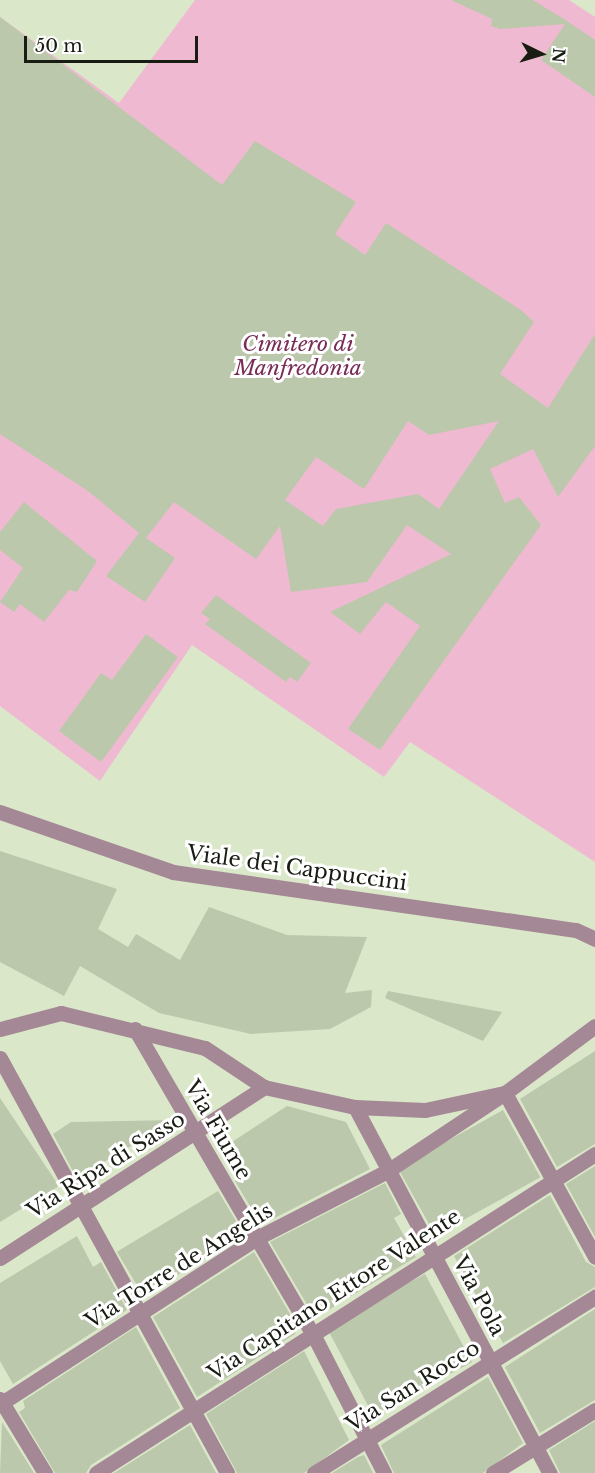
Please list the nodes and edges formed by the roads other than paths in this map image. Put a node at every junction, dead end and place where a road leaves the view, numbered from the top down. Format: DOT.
graph roads {
  1 [pos="0,812"];
  2 [pos="595,939"];
  3 [pos="595,1026"];
  4 [pos="0,1029"];
  5 [pos="135,1029"];
  6 [pos="0,1058"];
  7 [pos="264,1087"];
  8 [pos="505,1093"];
  9 [pos="355,1107"];
  10 [pos="197,1133"];
  11 [pos="595,1154"];
  12 [pos="389,1170"];
  13 [pos="554,1181"];
  14 [pos="80,1206"];
  15 [pos="255,1239"];
  16 [pos="434,1254"];
  17 [pos="595,1257"];
  18 [pos="0,1258"];
  19 [pos="595,1297"];
  20 [pos="141,1316"];
  21 [pos="314,1336"];
  22 [pos="491,1362"];
  23 [pos="1,1402"];
  24 [pos="595,1410"];
  25 [pos="192,1412"];
  26 [pos="366,1440"];
  27 [pos="536,1446"];
  28 [pos="45,1473"];
  29 [pos="96,1473"];
  30 [pos="226,1473"];
  31 [pos="314,1473"];
  32 [pos="384,1473"];
  33 [pos="493,1473"];
  34 [pos="550,1473"];
  1 -- 2 [label="street, Viale dei Cappuccini"];
  3 -- 8 [label="street, Via Torre de Angelis"];
  4 -- 5 [label="street"];
  5 -- 7 [label="street"];
  5 -- 10 [label="street, Via Fiume"];
  6 -- 14 [label="street"];
  7 -- 9 [label="street"];
  7 -- 10 [label="street, Via Ripa di Sasso"];
  8 -- 9 [label="street"];
  8 -- 12 [label="street, Via Torre de Angelis"];
  8 -- 13 [label="street"];
  9 -- 12 [label="street, Via Pola"];
  10 -- 14 [label="street, Via Ripa di Sasso"];
  10 -- 15 [label="street, Via Fiume"];
  11 -- 13 [label="street, Via Capitano Ettore Valente"];
  12 -- 15 [label="street, Via Torre de Angelis"];
  12 -- 16 [label="street, Via Pola"];
  13 -- 16 [label="street, Via Capitano Ettore Valente"];
  13 -- 17 [label="street"];
  14 -- 18 [label="street, Via Ripa di Sasso"];
  14 -- 20 [label="street"];
  15 -- 20 [label="street, Via Torre de Angelis"];
  15 -- 21 [label="street, Via Fiume"];
  16 -- 21 [label="street, Via Capitano Ettore Valente"];
  16 -- 22 [label="street, Via Pola"];
  19 -- 22 [label="street, Via San Rocco"];
  20 -- 23 [label="street, Via Torre de Angelis"];
  20 -- 25 [label="street"];
  21 -- 25 [label="street, Via Capitano Ettore Valente"];
  21 -- 26 [label="street, Via Fiume"];
  22 -- 26 [label="street, Via San Rocco"];
  22 -- 27 [label="street, Via Pola"];
  23 -- 28 [label="street"];
  24 -- 27 [label="street"];
  25 -- 29 [label="street, Via Capitano Ettore Valente"];
  25 -- 30 [label="street"];
  26 -- 31 [label="street, Via San Rocco"];
  26 -- 32 [label="street, Via Fiume"];
  27 -- 33 [label="street"];
  27 -- 34 [label="street, Via Pola"];
}
